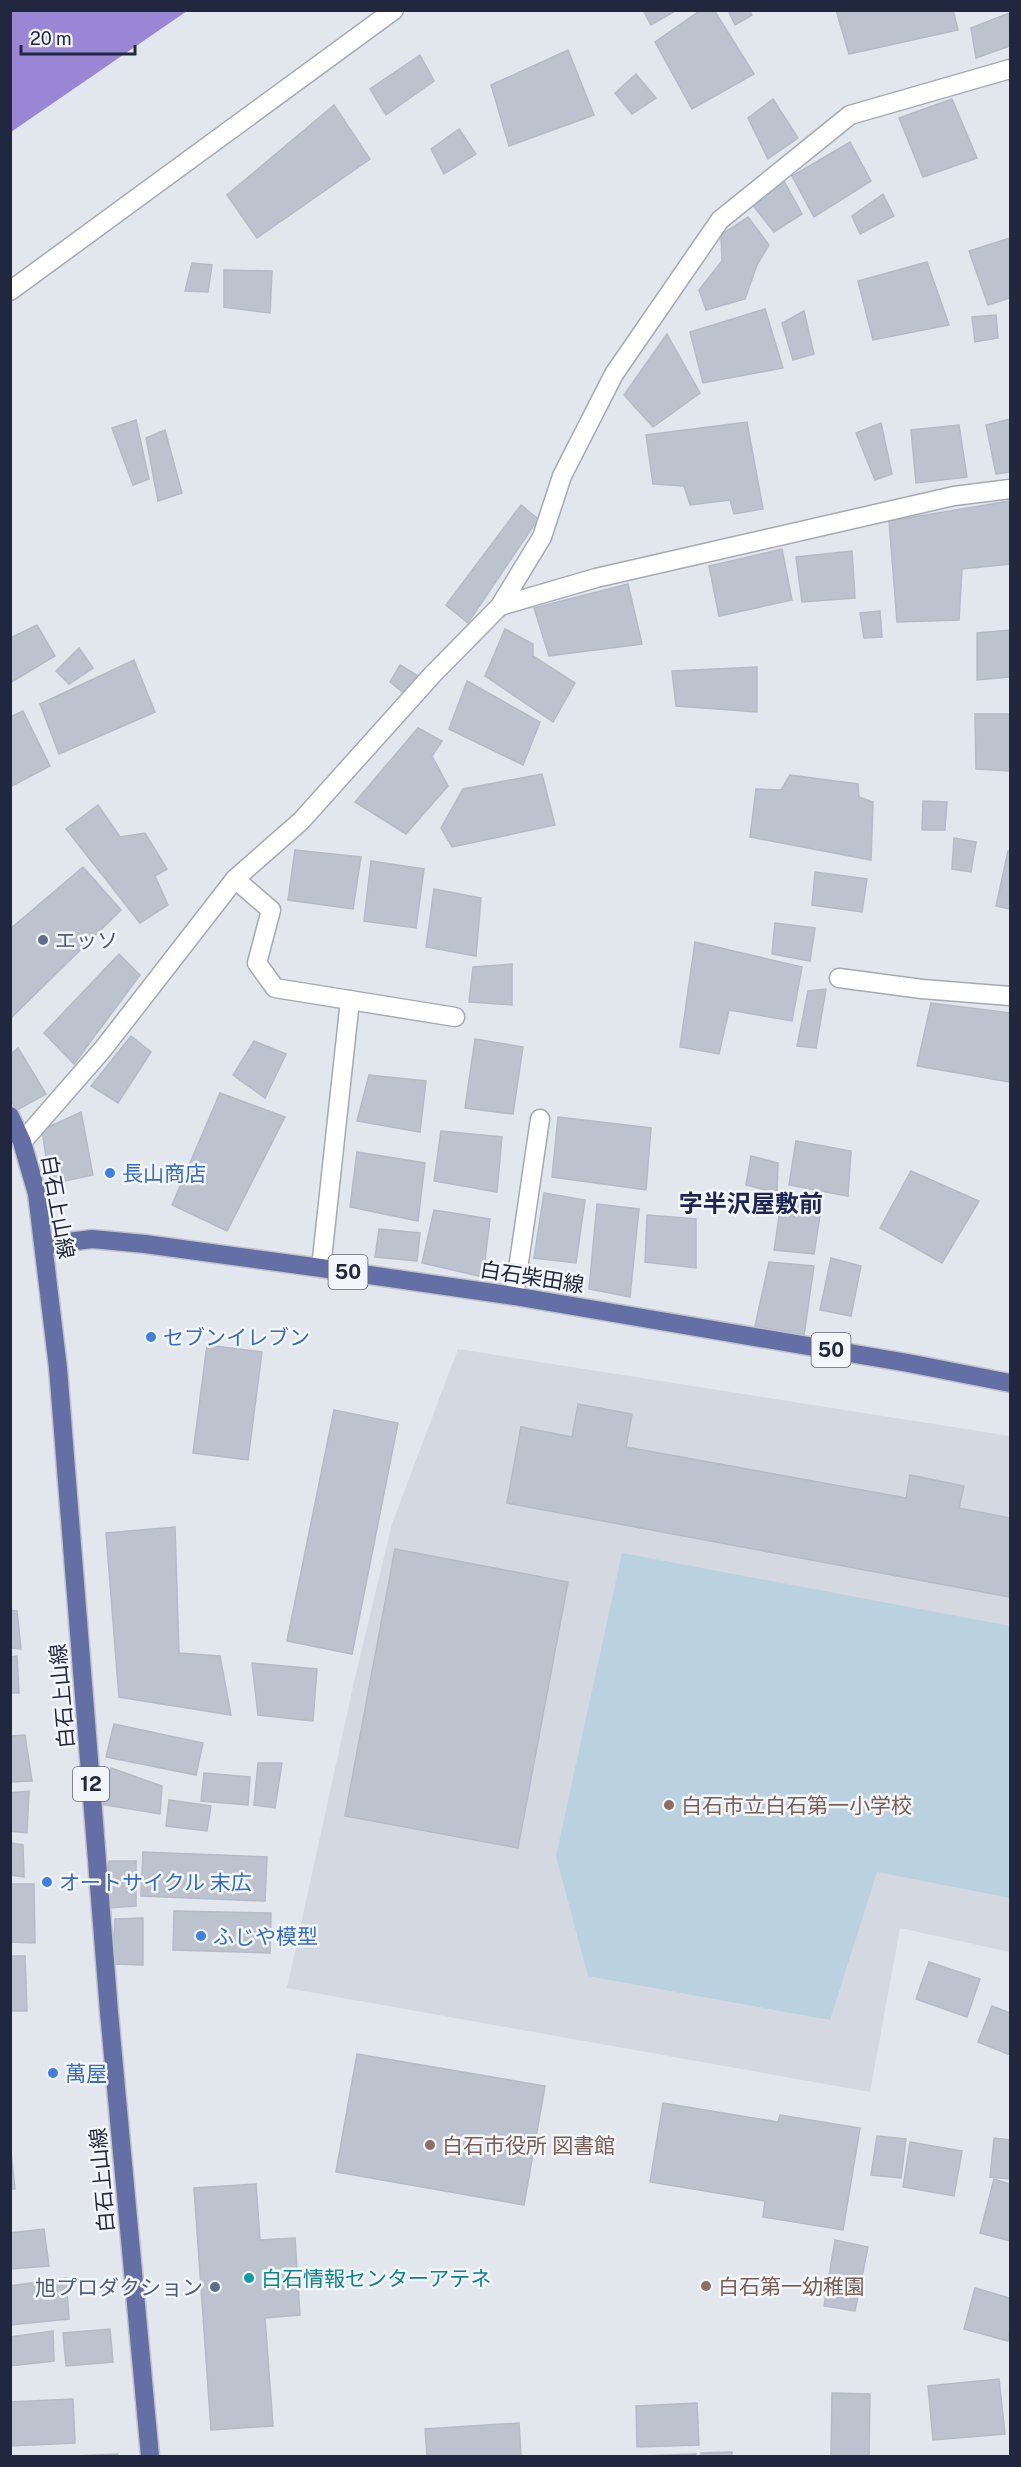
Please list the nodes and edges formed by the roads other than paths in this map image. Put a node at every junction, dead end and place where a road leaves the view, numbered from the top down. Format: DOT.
graph roads {
  1 [pos="394,10"];
  2 [pos="1011,69"];
  3 [pos="10,291"];
  4 [pos="1011,489"];
  5 [pos="500,606"];
  6 [pos="235,879"];
  7 [pos="839,978"];
  8 [pos="1011,996"];
  9 [pos="350,1000"];
  10 [pos="455,1017"];
  11 [pos="10,1116"];
  12 [pos="540,1119"];
  13 [pos="22,1142"];
  14 [pos="44,1245"];
  15 [pos="321,1268"];
  16 [pos="514,1296"];
  17 [pos="1011,1383"];
  18 [pos="150,2457"];
  1 -- 3 [label="street"];
  2 -- 5 [label="street"];
  4 -- 5 [label="street"];
  5 -- 6 [label="street"];
  6 -- 9 [label="street"];
  6 -- 13 [label="street"];
  7 -- 8 [label="street"];
  9 -- 10 [label="street"];
  9 -- 15 [label="street"];
  11 -- 13 [label="main road, 白石上山線 / 12"];
  12 -- 16 [label="street"];
  13 -- 14 [label="main road, 白石上山線 / 12"];
  14 -- 15 [label="main road, 白石柴田線 / 50"];
  14 -- 18 [label="main road, 白石上山線 / 12"];
  15 -- 16 [label="main road, 白石柴田線 / 50"];
  16 -- 17 [label="main road, 白石柴田線 / 50"];
}
